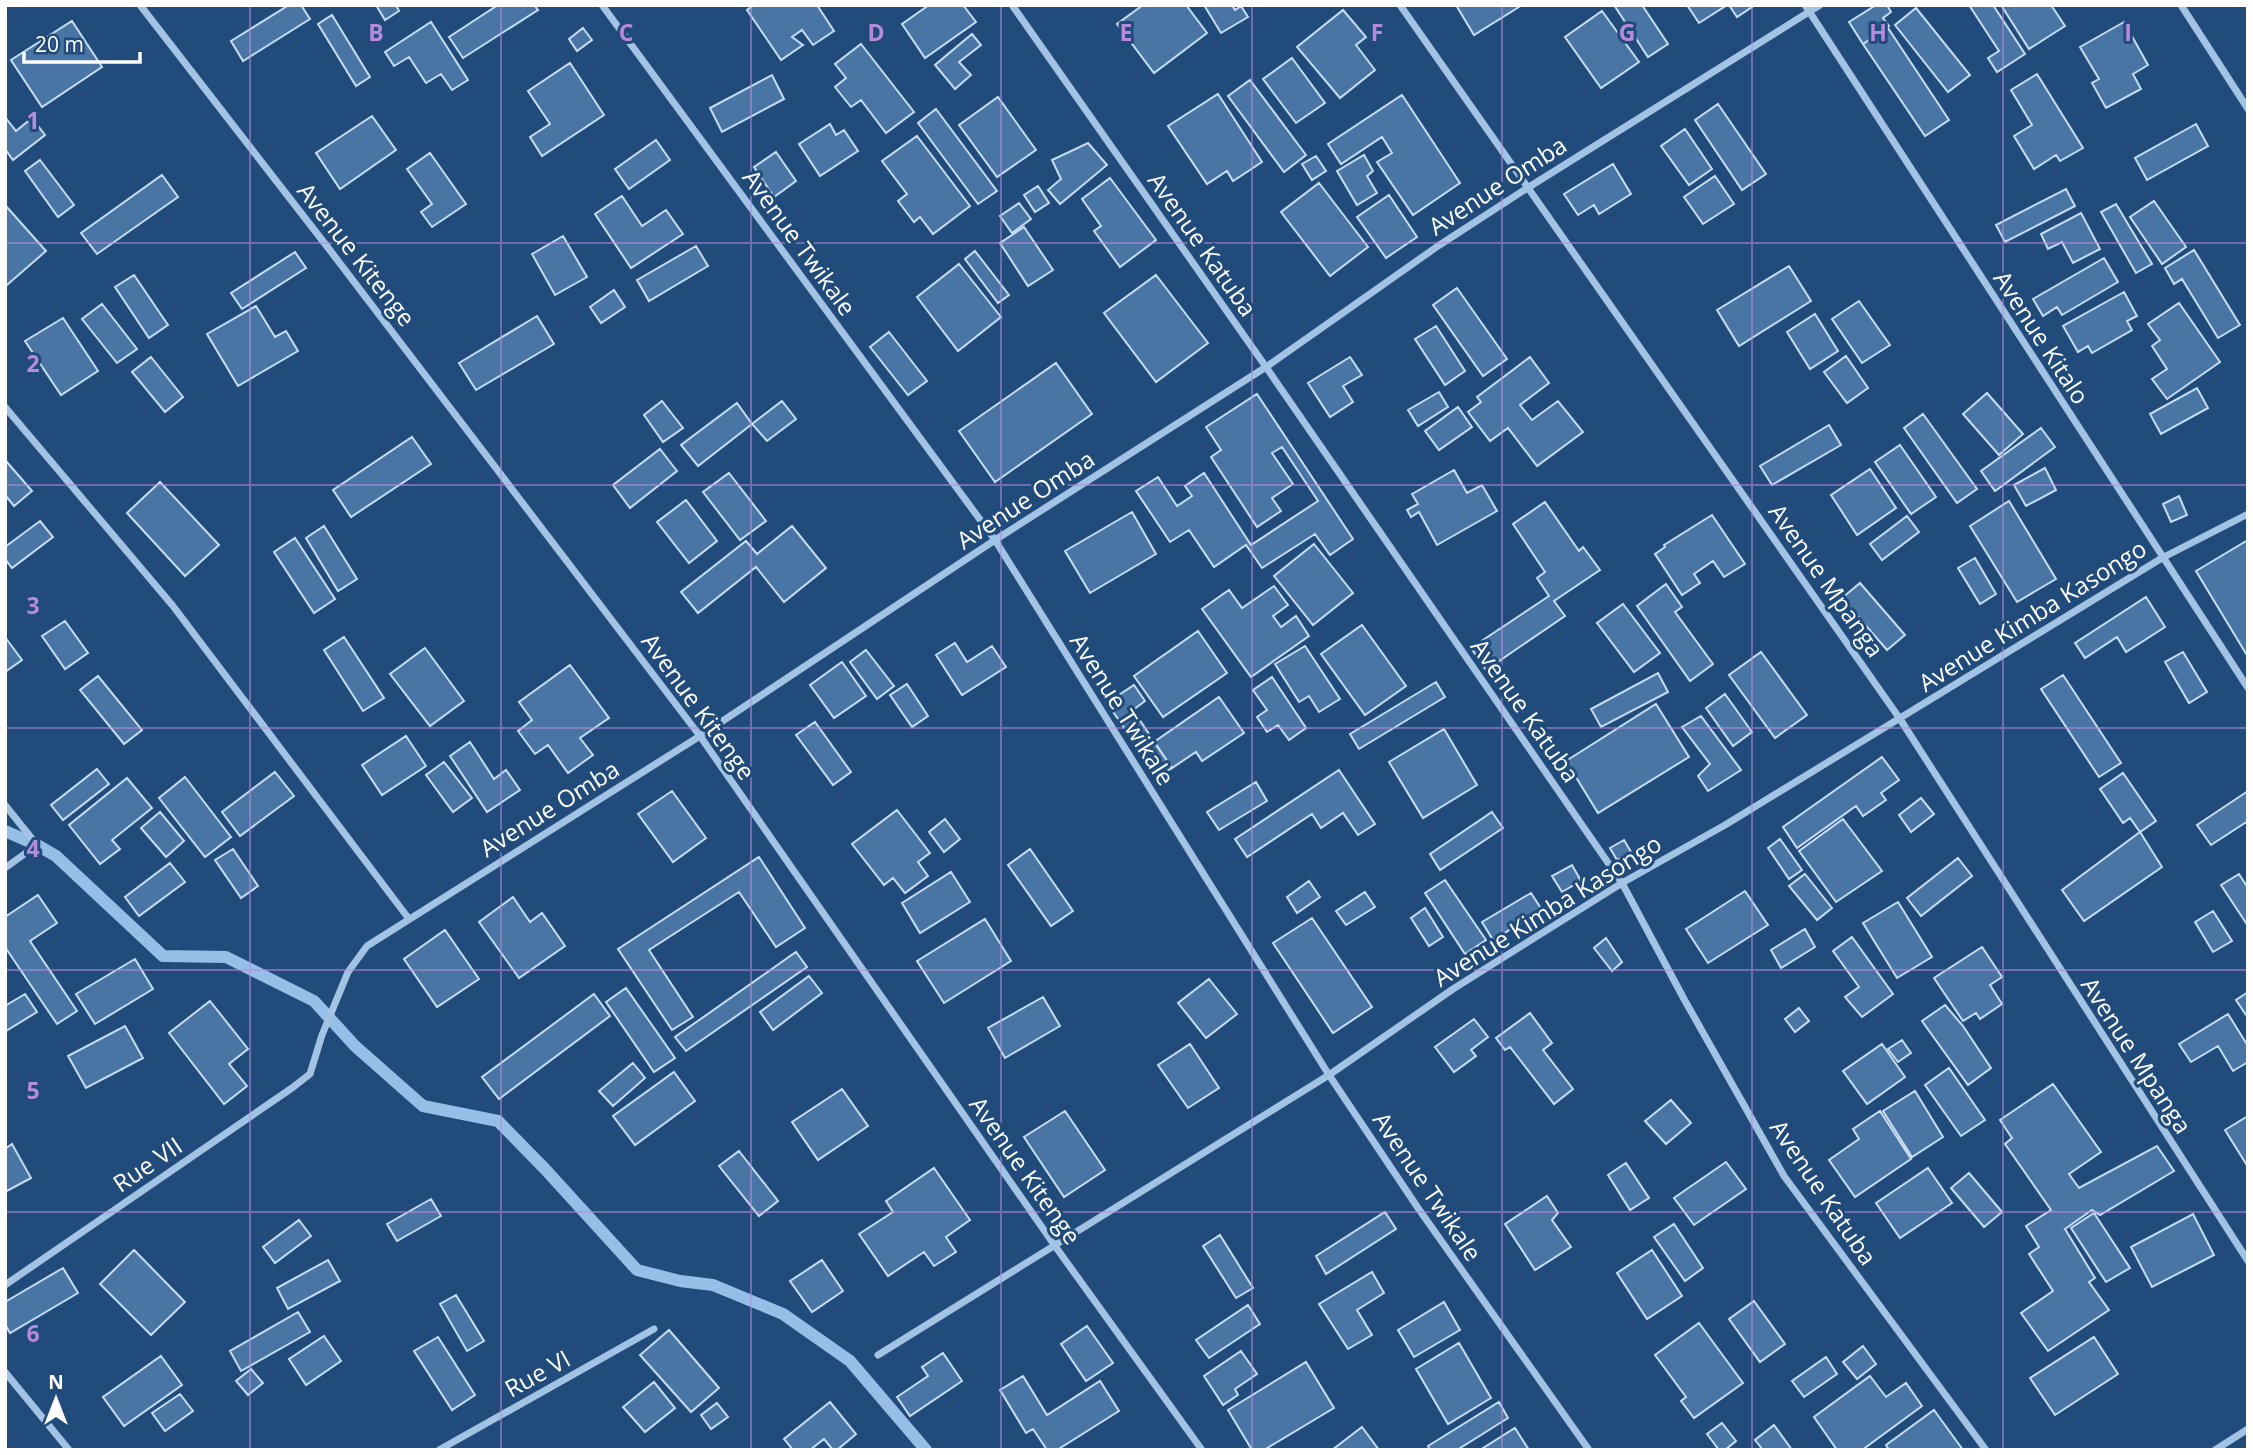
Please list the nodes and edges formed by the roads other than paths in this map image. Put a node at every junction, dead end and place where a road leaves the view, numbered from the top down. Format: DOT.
graph roads {
  1 [pos="140,5"];
  2 [pos="602,5"];
  3 [pos="1012,5"];
  4 [pos="1400,5"];
  5 [pos="1820,5"];
  6 [pos="2182,5"];
  7 [pos="1807,8"];
  8 [pos="2248,109"];
  9 [pos="1529,187"];
  10 [pos="1266,367"];
  11 [pos="5,407"];
  12 [pos="2248,514"];
  13 [pos="995,540"];
  14 [pos="2162,558"];
  15 [pos="2248,688"];
  16 [pos="1900,719"];
  17 [pos="699,736"];
  18 [pos="5,805"];
  19 [pos="5,868"];
  20 [pos="1622,883"];
  21 [pos="409,919"];
  22 [pos="310,1074"];
  23 [pos="1329,1075"];
  24 [pos="1055,1246"];
  25 [pos="2248,1261"];
  26 [pos="5,1285"];
  27 [pos="654,1329"];
  28 [pos="878,1355"];
  29 [pos="5,1371"];
  30 [pos="2248,1429"];
  31 [pos="69,1450"];
  32 [pos="439,1450"];
  33 [pos="1202,1450"];
  34 [pos="1590,1450"];
  35 [pos="1986,1450"];
  36 [pos="2215,1450"];
  1 -- 17 [label="street, Avenue Kitenge"];
  2 -- 13 [label="street, Avenue Twikale"];
  3 -- 10 [label="street, Avenue Katuba"];
  4 -- 9 [label="street, Avenue Mpanga"];
  5 -- 7 [label="street, Avenue Omba"];
  6 -- 8 [label="street"];
  7 -- 9 [label="street, Avenue Omba"];
  7 -- 14 [label="street, Avenue Kitalo"];
  9 -- 10 [label="street, Avenue Omba"];
  9 -- 16 [label="street, Avenue Mpanga"];
  10 -- 13 [label="street, Avenue Omba"];
  10 -- 20 [label="street, Avenue Katuba"];
  11 -- 21 [label="street"];
  12 -- 14 [label="street, Avenue Kimba Kasongo"];
  13 -- 17 [label="street, Avenue Omba"];
  13 -- 23 [label="street, Avenue Twikale"];
  14 -- 15 [label="street, Avenue Kitalo"];
  14 -- 16 [label="street, Avenue Kimba Kasongo"];
  16 -- 20 [label="street, Avenue Kimba Kasongo"];
  16 -- 25 [label="street, Avenue Mpanga"];
  17 -- 21 [label="street, Avenue Omba"];
  17 -- 24 [label="street, Avenue Kitenge"];
  18 -- 19 [label="street"];
  20 -- 23 [label="street, Avenue Kimba Kasongo"];
  20 -- 35 [label="street, Avenue Katuba"];
  21 -- 22 [label="street, Avenue Omba"];
  22 -- 26 [label="street, Rue VII"];
  23 -- 24 [label="street, Avenue Kimba Kasongo"];
  23 -- 34 [label="street, Avenue Twikale"];
  24 -- 28 [label="street, Avenue Kimba Kasongo"];
  24 -- 33 [label="street, Avenue Kitenge"];
  27 -- 32 [label="street, Rue VI"];
  29 -- 31 [label="street"];
  30 -- 36 [label="street"];
}
